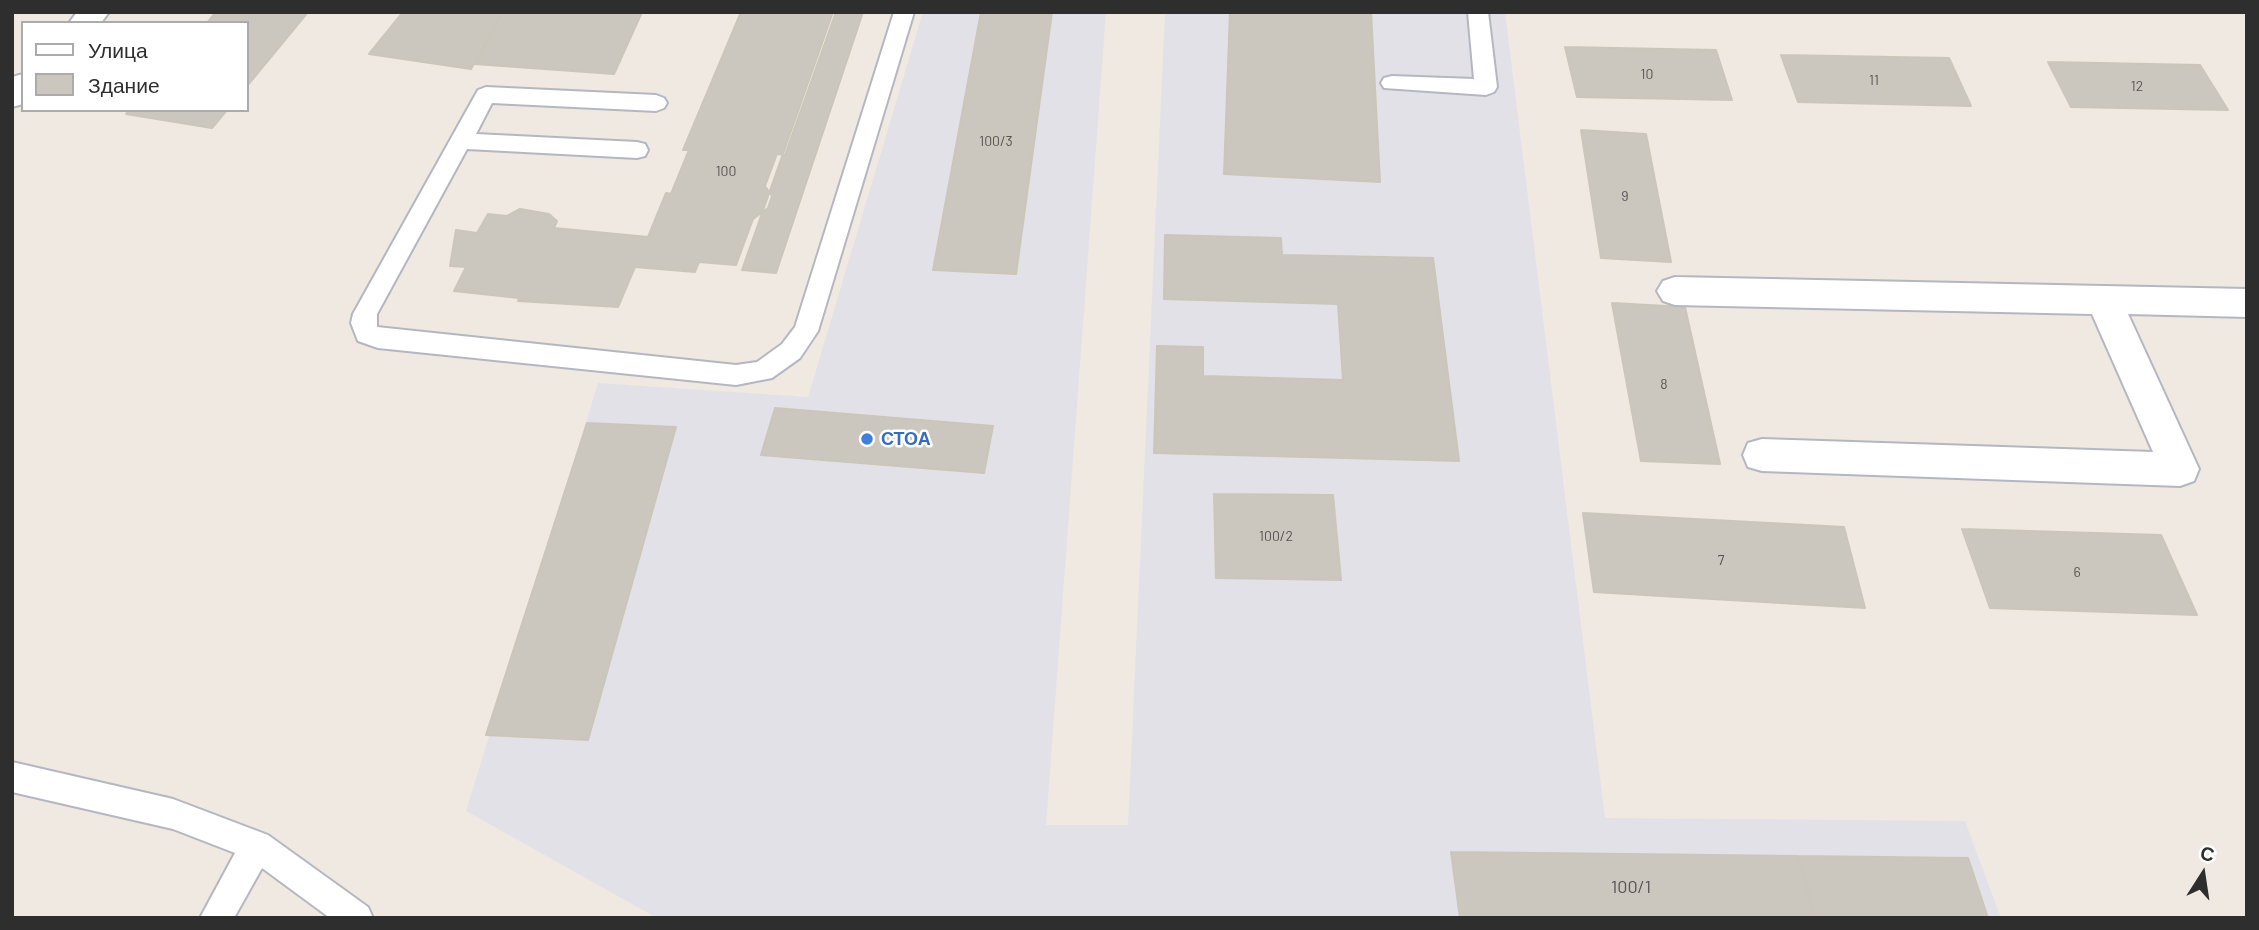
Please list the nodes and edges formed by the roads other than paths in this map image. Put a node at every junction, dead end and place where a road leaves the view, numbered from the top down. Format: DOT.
graph roads {
  1 [pos="904,12"];
  2 [pos="1478,12"];
  3 [pos="1392,83"];
  4 [pos="656,103"];
  5 [pos="459,141"];
  6 [pos="636,150"];
  7 [pos="1675,290"];
  8 [pos="2104,300"];
  9 [pos="2247,303"];
  10 [pos="1762,455"];
  11 [pos="12,777"];
  12 [pos="257,845"];
  13 [pos="216,918"];
  14 [pos="357,918"];
  1 -- 5 [label="lane"];
  2 -- 3 [label="lane"];
  4 -- 5 [label="lane"];
  5 -- 6 [label="lane"];
  7 -- 8 [label="street"];
  8 -- 9 [label="street"];
  8 -- 10 [label="street"];
  11 -- 12 [label="lane"];
  12 -- 13 [label="lane"];
  12 -- 14 [label="lane"];
}
